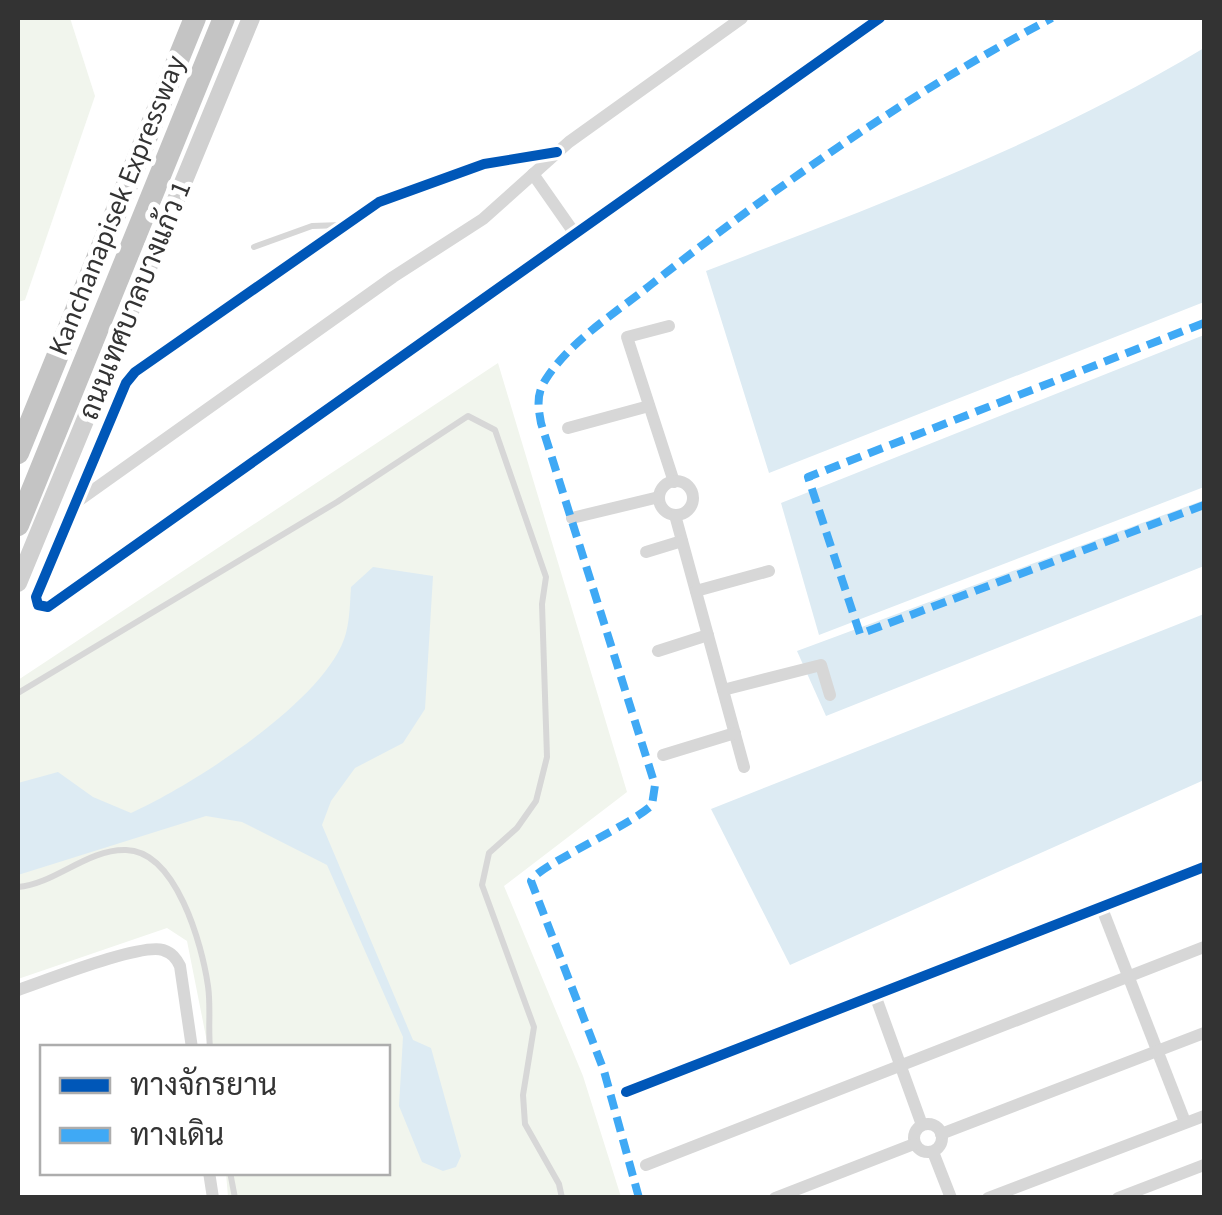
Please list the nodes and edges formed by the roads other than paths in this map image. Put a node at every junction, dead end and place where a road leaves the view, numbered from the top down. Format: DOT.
graph roads {
  1 [pos="195,18"];
  2 [pos="224,18"];
  3 [pos="251,18"];
  4 [pos="742,18"];
  5 [pos="880,18"];
  6 [pos="557,152"];
  7 [pos="534,174"];
  8 [pos="343,225"];
  9 [pos="575,234"];
  10 [pos="254,247"];
  11 [pos="669,326"];
  12 [pos="649,406"];
  13 [pos="568,428"];
  14 [pos="18,453"];
  15 [pos="674,482"];
  16 [pos="659,497"];
  17 [pos="77,501"];
  18 [pos="675,515"];
  19 [pos="572,518"];
  20 [pos="18,525"];
  21 [pos="682,541"];
  22 [pos="646,552"];
  23 [pos="768,571"];
  24 [pos="18,584"];
  25 [pos="696,591"];
  26 [pos="708,636"];
  27 [pos="658,651"];
  28 [pos="723,690"];
  29 [pos="18,693"];
  30 [pos="830,695"];
  31 [pos="734,734"];
  32 [pos="663,755"];
  33 [pos="744,767"];
  34 [pos="1204,867"];
  35 [pos="18,887"];
  36 [pos="1101,906"];
  37 [pos="1204,947"];
  38 [pos="1128,976"];
  39 [pos="18,990"];
  40 [pos="876,995"];
  41 [pos="1204,1032"];
  42 [pos="192,1045"];
  43 [pos="210,1045"];
  44 [pos="1158,1050"];
  45 [pos="902,1066"];
  46 [pos="626,1092"];
  47 [pos="1204,1116"];
  48 [pos="1185,1122"];
  49 [pos="922,1125"];
  50 [pos="942,1134"];
  51 [pos="914,1144"];
  52 [pos="934,1152"];
  53 [pos="646,1165"];
  54 [pos="1204,1165"];
  55 [pos="562,1198"];
  56 [pos="774,1198"];
  57 [pos="952,1198"];
  58 [pos="988,1198"];
  59 [pos="1118,1198"];
  1 -- 14 [label="highway, Kanchanapisek Expressway"];
  2 -- 20 [label="highway, Kanchanapisek Expressway"];
  3 -- 24 [label="main road, ถนนเทศบาลบางแก้ว 1"];
  4 -- 6 [label="street"];
  5 -- 9 [label="street"];
  6 -- 7 [label="street"];
  6 -- 8 [label="street"];
  7 -- 9 [label="street"];
  7 -- 17 [label="street"];
  8 -- 10 [label="lane"];
  8 -- 17 [label="street"];
  9 -- 17 [label="street"];
  11 -- 12 [label="street"];
  12 -- 13 [label="street"];
  12 -- 15 [label="street"];
  15 -- 16 [label="street"];
  15 -- 18 [label="street"];
  16 -- 18 [label="street"];
  16 -- 19 [label="street"];
  18 -- 21 [label="street"];
  21 -- 22 [label="street"];
  21 -- 25 [label="street"];
  23 -- 25 [label="street"];
  25 -- 26 [label="street"];
  26 -- 27 [label="street"];
  26 -- 28 [label="street"];
  28 -- 30 [label="street"];
  28 -- 31 [label="street"];
  29 -- 55 [label="lane"];
  31 -- 32 [label="street"];
  31 -- 33 [label="street"];
  34 -- 36 [label="street"];
  35 -- 43 [label="lane"];
  36 -- 38 [label="street"];
  36 -- 40 [label="street"];
  37 -- 38 [label="street"];
  38 -- 44 [label="street"];
  38 -- 45 [label="street"];
  39 -- 42 [label="street"];
  40 -- 45 [label="street"];
  40 -- 46 [label="street"];
  41 -- 44 [label="street"];
  44 -- 48 [label="street"];
  44 -- 50 [label="street"];
  45 -- 49 [label="street"];
  45 -- 53 [label="street"];
  47 -- 48 [label="street"];
  48 -- 58 [label="street"];
  49 -- 50 [label="street"];
  49 -- 51 [label="street"];
  50 -- 52 [label="street"];
  51 -- 52 [label="street"];
  51 -- 56 [label="street"];
  52 -- 57 [label="street"];
  54 -- 59 [label="street"];
}
